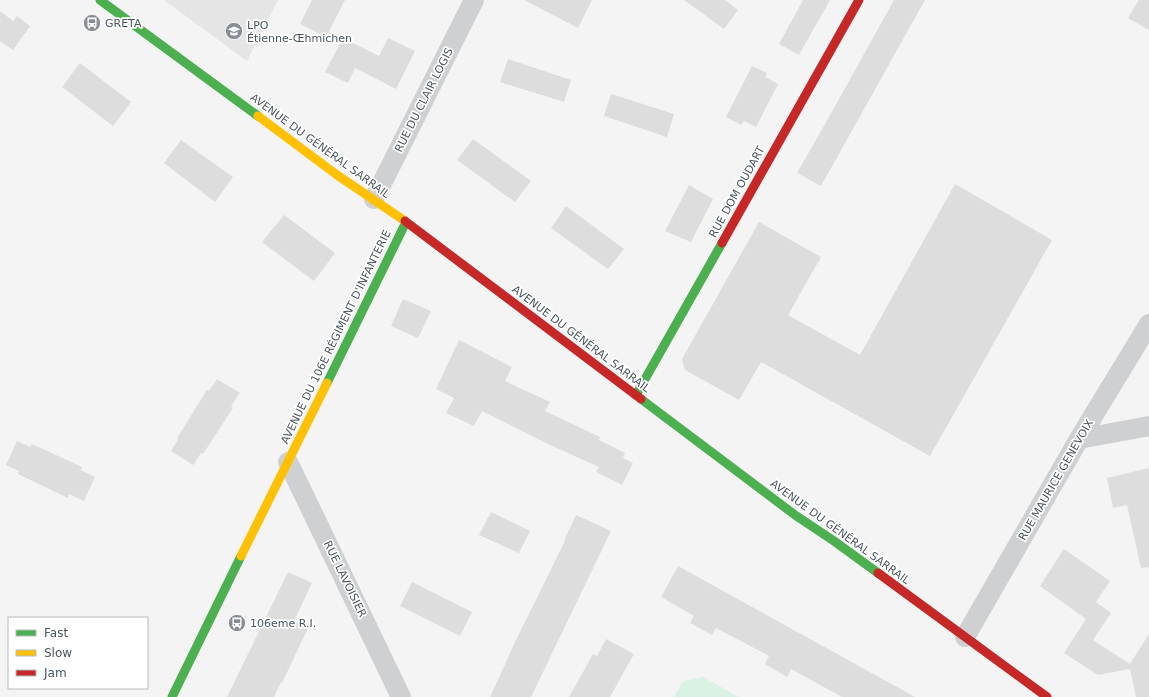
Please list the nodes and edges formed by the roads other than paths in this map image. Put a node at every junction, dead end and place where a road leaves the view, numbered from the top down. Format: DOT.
graph roads {
  1 [pos="100,0"];
  2 [pos="474,0"];
  3 [pos="859,0"];
  4 [pos="374,199"];
  5 [pos="406,222"];
  6 [pos="1149,324"];
  7 [pos="636,395"];
  8 [pos="1149,426"];
  9 [pos="1079,439"];
  10 [pos="288,462"];
  11 [pos="965,637"];
  12 [pos="172,697"];
  13 [pos="401,697"];
  14 [pos="1047,697"];
  1 -- 4 [label="main road, AVENUE DU GÉNÉRAL SARRAIL"];
  2 -- 4 [label="street, RUE DU CLAIR LOGIS"];
  3 -- 7 [label="main road, RUE DOM OUDART"];
  4 -- 5 [label="main road, AVENUE DU GÉNÉRAL SARRAIL"];
  5 -- 7 [label="main road, AVENUE DU GÉNÉRAL SARRAIL"];
  5 -- 10 [label="main road, AVENUE DU 106E RÉGIMENT D'INFANTERIE"];
  6 -- 9 [label="street, RUE MAURICE GENEVOIX"];
  7 -- 11 [label="main road, AVENUE DU GÉNÉRAL SARRAIL"];
  8 -- 9 [label="street"];
  9 -- 11 [label="street, RUE MAURICE GENEVOIX"];
  10 -- 12 [label="main road, AVENUE DU 106E RÉGIMENT D'INFANTERIE"];
  10 -- 13 [label="street, RUE LAVOISIER"];
  11 -- 14 [label="main road, AVENUE DU GÉNÉRAL SARRAIL"];
}
